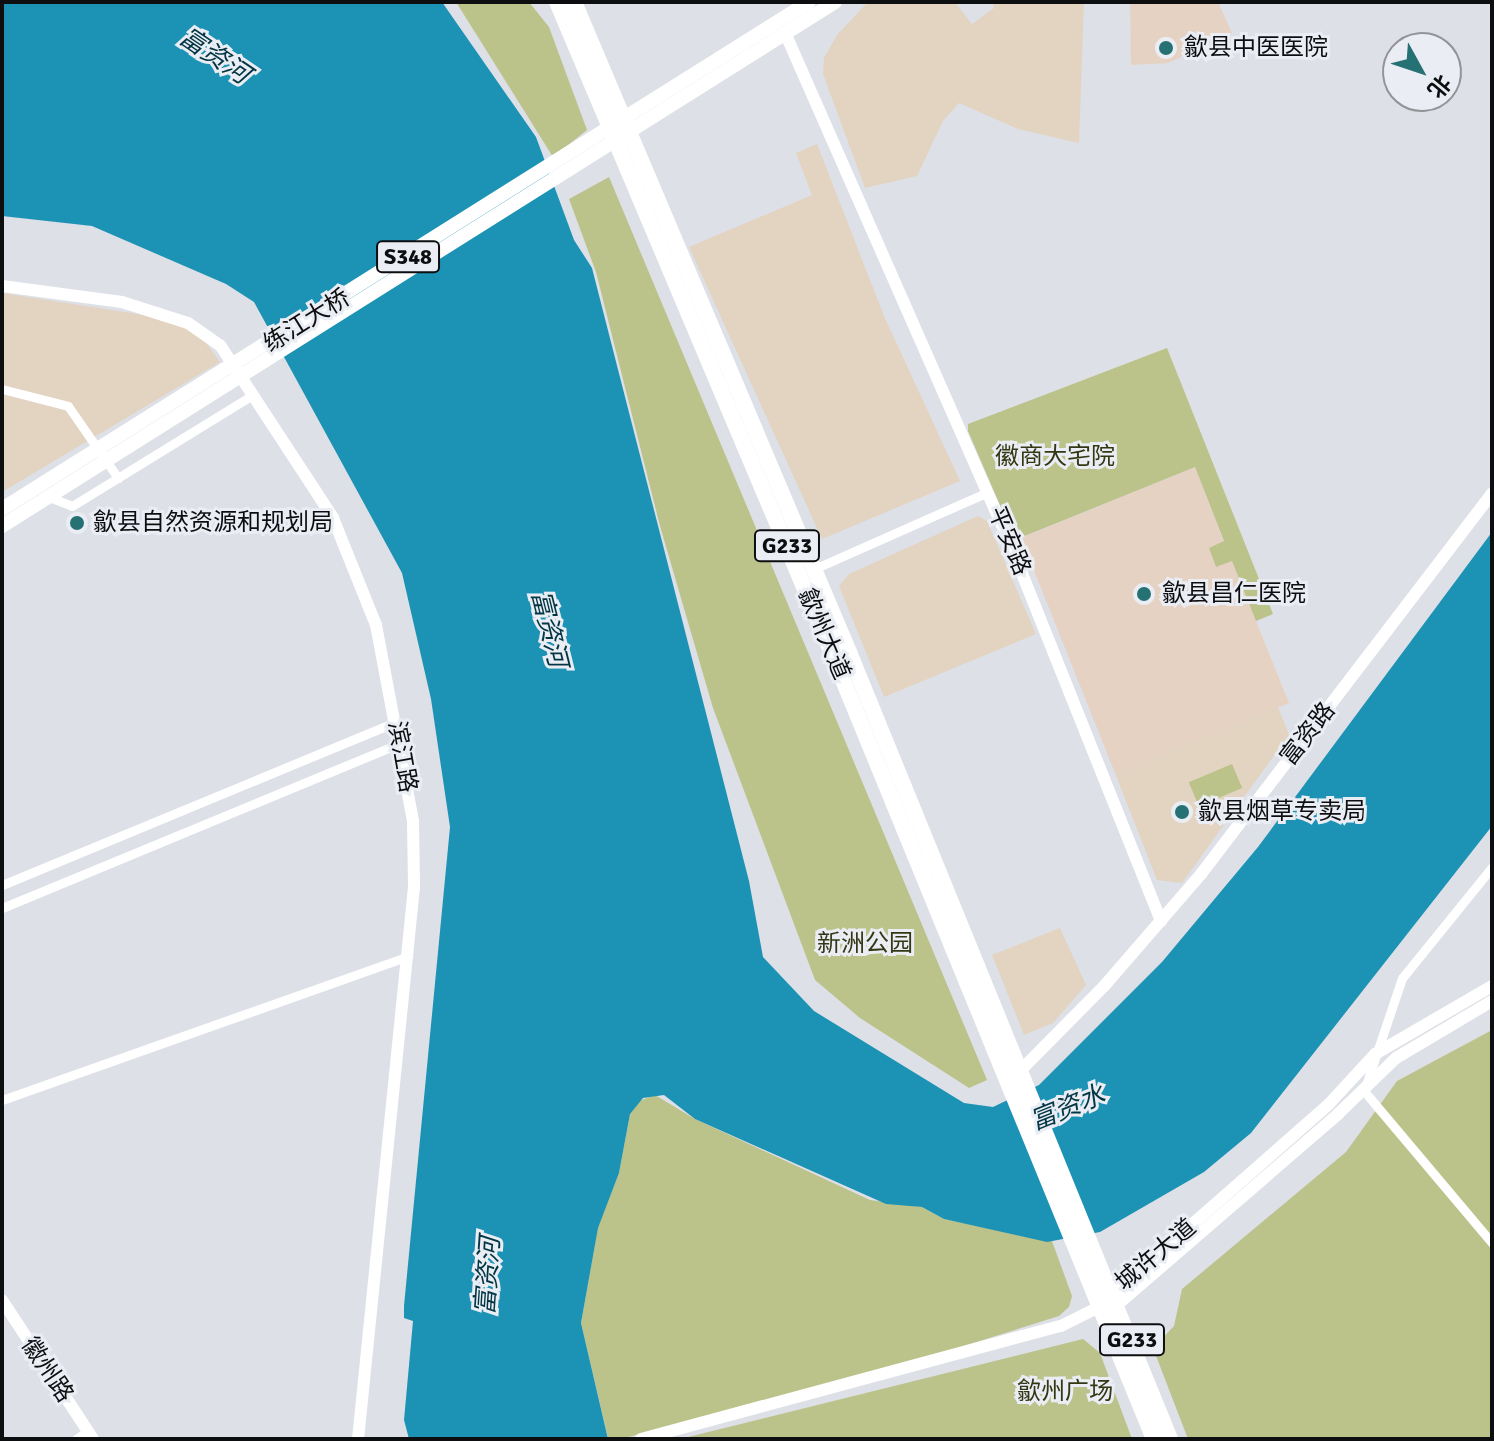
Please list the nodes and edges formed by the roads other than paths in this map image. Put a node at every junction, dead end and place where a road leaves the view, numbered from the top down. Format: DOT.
graph roads {
  1 [pos="557,2"];
  2 [pos="574,2"];
  3 [pos="809,2"];
  4 [pos="835,2"];
  5 [pos="786,35"];
  6 [pos="760,44"];
  7 [pos="2,286"];
  8 [pos="2,389"];
  9 [pos="251,396"];
  10 [pos="118,478"];
  11 [pos="62,481"];
  12 [pos="988,492"];
  13 [pos="1492,494"];
  14 [pos="49,497"];
  15 [pos="2,509"];
  16 [pos="2,526"];
  17 [pos="814,569"];
  18 [pos="396,722"];
  19 [pos="400,743"];
  20 [pos="1492,867"];
  21 [pos="2,885"];
  22 [pos="2,908"];
  23 [pos="1161,921"];
  24 [pos="408,956"];
  25 [pos="1492,986"];
  26 [pos="1492,1001"];
  27 [pos="1375,1054"];
  28 [pos="1017,1084"];
  29 [pos="1364,1091"];
  30 [pos="2,1100"];
  31 [pos="1492,1243"];
  32 [pos="2,1300"];
  33 [pos="1110,1301"];
  34 [pos="91,1435"];
  35 [pos="76,1439"];
  36 [pos="358,1439"];
  37 [pos="641,1439"];
  38 [pos="1154,1439"];
  39 [pos="1170,1439"];
  1 -- 28 [label="highway, 歙州大道 / G233"];
  2 -- 17 [label="highway, 歙州大道 / G233"];
  3 -- 6 [label="main road, S348"];
  4 -- 5 [label="main road, S348"];
  5 -- 6 [label="main road, S348"];
  5 -- 12 [label="street, 平安路"];
  6 -- 11 [label="main road, 练江大桥 / S348"];
  7 -- 9 [label="street, 滨江路"];
  8 -- 10 [label="street"];
  9 -- 10 [label="street"];
  9 -- 18 [label="street, 滨江路"];
  10 -- 14 [label="street"];
  11 -- 14 [label="main road, S348"];
  11 -- 15 [label="main road, S348"];
  12 -- 17 [label="street"];
  12 -- 23 [label="street, 平安路"];
  13 -- 23 [label="street, 富资路"];
  14 -- 16 [label="main road, S348"];
  17 -- 28 [label="highway, 歙州大道 / G233"];
  18 -- 19 [label="street, 滨江路"];
  18 -- 21 [label="street"];
  19 -- 22 [label="street"];
  19 -- 24 [label="street, 滨江路"];
  20 -- 27 [label="street"];
  23 -- 28 [label="street, 富资路"];
  24 -- 30 [label="street"];
  24 -- 36 [label="street, 滨江路"];
  25 -- 27 [label="street, 城许大道"];
  26 -- 29 [label="street, 城许大道"];
  27 -- 29 [label="street"];
  27 -- 33 [label="street, 城许大道"];
  28 -- 33 [label="highway, G233"];
  29 -- 31 [label="street"];
  29 -- 33 [label="street, 城许大道"];
  32 -- 34 [label="street, 徽州路"];
  33 -- 37 [label="street"];
  33 -- 38 [label="highway, G233"];
  33 -- 39 [label="highway, G233"];
  34 -- 35 [label="street"];
}
